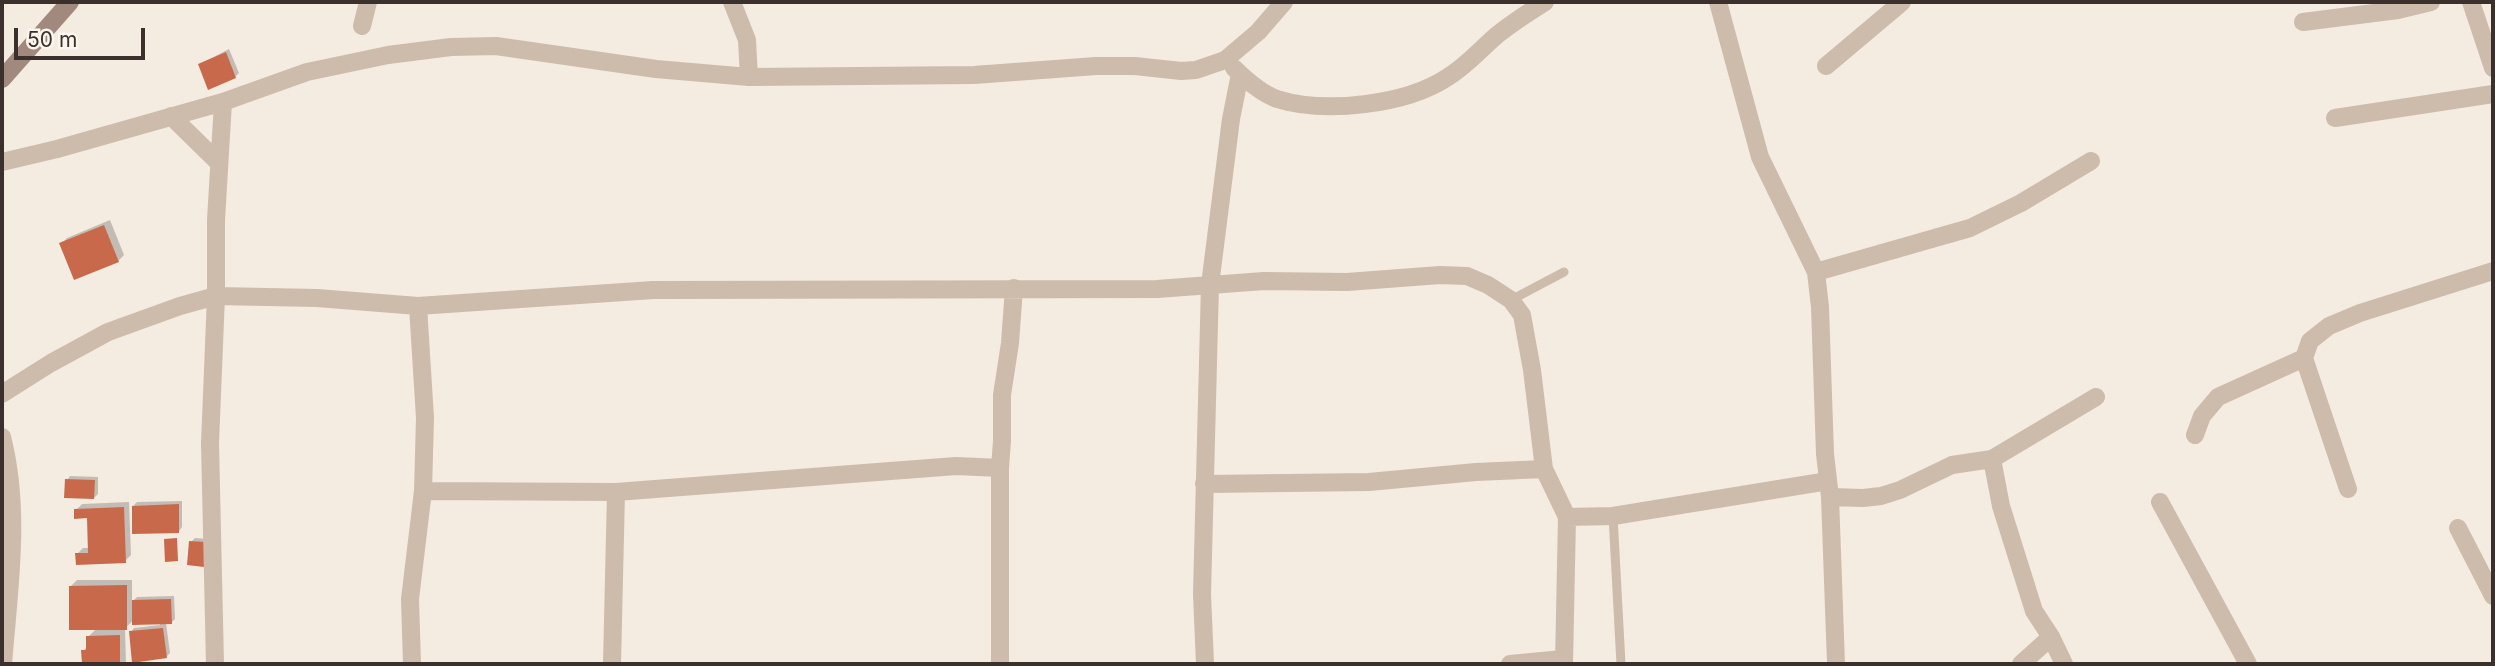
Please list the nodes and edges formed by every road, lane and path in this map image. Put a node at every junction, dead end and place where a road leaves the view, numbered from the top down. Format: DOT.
graph roads {
  1 [pos="70,2"];
  2 [pos="368,2"];
  3 [pos="732,2"];
  4 [pos="1284,2"];
  5 [pos="1545,2"];
  6 [pos="1718,2"];
  7 [pos="1902,2"];
  8 [pos="2431,2"];
  9 [pos="2471,2"];
  10 [pos="2303,22"];
  11 [pos="362,26"];
  12 [pos="1225,60"];
  13 [pos="1826,66"];
  14 [pos="2493,68"];
  15 [pos="4,73"];
  16 [pos="1240,74"];
  17 [pos="749,77"];
  18 [pos="2493,94"];
  19 [pos="223,102"];
  20 [pos="171,116"];
  21 [pos="2335,118"];
  22 [pos="2091,161"];
  23 [pos="2,162"];
  24 [pos="219,163"];
  25 [pos="2493,271"];
  26 [pos="1564,272"];
  27 [pos="1816,272"];
  28 [pos="1210,285"];
  29 [pos="1014,288"];
  30 [pos="216,296"];
  31 [pos="1511,300"];
  32 [pos="418,306"];
  33 [pos="2304,358"];
  34 [pos="2,394"];
  35 [pos="2096,397"];
  36 [pos="2195,435"];
  37 [pos="2,437"];
  38 [pos="1992,459"];
  39 [pos="1000,468"];
  40 [pos="1544,469"];
  41 [pos="1204,484"];
  42 [pos="1829,489"];
  43 [pos="2348,489"];
  44 [pos="423,491"];
  45 [pos="616,492"];
  46 [pos="2160,502"];
  47 [pos="1613,516"];
  48 [pos="1567,517"];
  49 [pos="2458,528"];
  50 [pos="2493,596"];
  51 [pos="2051,637"];
  52 [pos="1564,662"];
  53 [pos="3,664"];
  54 [pos="215,664"];
  55 [pos="412,664"];
  56 [pos="612,664"];
  57 [pos="1000,664"];
  58 [pos="1205,664"];
  59 [pos="1510,664"];
  60 [pos="1621,664"];
  61 [pos="1836,664"];
  62 [pos="2021,664"];
  63 [pos="2064,664"];
  64 [pos="2248,664"];
  1 -- 15 [label="street"];
  2 -- 11 [label="street"];
  3 -- 17 [label="street"];
  4 -- 12 [label="street"];
  5 -- 16 [label="street"];
  6 -- 27 [label="street"];
  7 -- 13 [label="street"];
  8 -- 10 [label="street"];
  9 -- 14 [label="street"];
  12 -- 16 [label="street"];
  12 -- 17 [label="street"];
  16 -- 28 [label="street"];
  17 -- 19 [label="street"];
  18 -- 21 [label="street"];
  19 -- 20 [label="street"];
  19 -- 24 [label="street"];
  20 -- 23 [label="street"];
  20 -- 24 [label="street"];
  22 -- 27 [label="street"];
  24 -- 30 [label="street"];
  25 -- 33 [label="street"];
  26 -- 31 [label="lane"];
  27 -- 42 [label="street"];
  28 -- 29 [label="street"];
  28 -- 31 [label="street"];
  28 -- 41 [label="street"];
  29 -- 32 [label="street"];
  29 -- 39 [label="street"];
  30 -- 32 [label="street"];
  30 -- 34 [label="street"];
  30 -- 54 [label="street"];
  31 -- 40 [label="street"];
  32 -- 44 [label="street"];
  33 -- 36 [label="street"];
  33 -- 43 [label="street"];
  35 -- 38 [label="street"];
  37 -- 53 [label="street"];
  38 -- 42 [label="street"];
  38 -- 51 [label="street"];
  39 -- 45 [label="street"];
  39 -- 57 [label="street"];
  40 -- 41 [label="street"];
  40 -- 48 [label="street"];
  41 -- 58 [label="street"];
  42 -- 47 [label="street"];
  42 -- 61 [label="street"];
  44 -- 45 [label="street"];
  44 -- 55 [label="street"];
  45 -- 56 [label="street"];
  46 -- 64 [label="street"];
  47 -- 48 [label="street"];
  47 -- 60 [label="lane"];
  48 -- 52 [label="street"];
  49 -- 50 [label="street"];
  51 -- 62 [label="street"];
  51 -- 63 [label="street"];
  52 -- 59 [label="street"];
}
